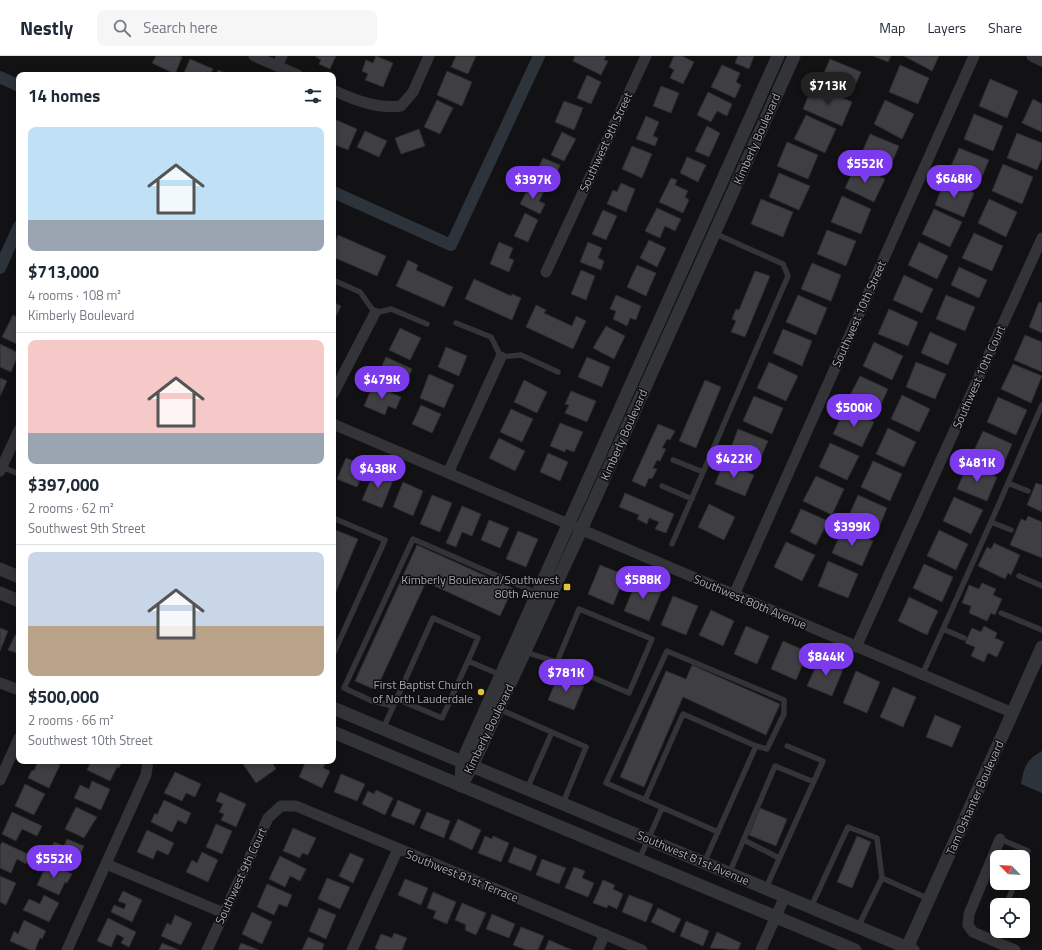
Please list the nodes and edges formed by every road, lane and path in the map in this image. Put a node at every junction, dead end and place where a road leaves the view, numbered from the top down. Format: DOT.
graph roads {
  1 [pos="254,56"];
  2 [pos="429,56"];
  3 [pos="646,56"];
  4 [pos="778,56"];
  5 [pos="794,56"];
  6 [pos="974,56"];
  7 [pos="1032,56"];
  8 [pos="279,61"];
  9 [pos="1042,61"];
  10 [pos="294,72"];
  11 [pos="336,91"];
  12 [pos="702,227"];
  13 [pos="715,233"];
  14 [pos="1042,238"];
  15 [pos="546,272"];
  16 [pos="336,281"];
  17 [pos="375,314"];
  18 [pos="456,323"];
  19 [pos="427,324"];
  20 [pos="500,357"];
  21 [pos="558,372"];
  22 [pos="336,388"];
  23 [pos="1042,405"];
  24 [pos="336,425"];
  25 [pos="16,436"];
  26 [pos="673,460"];
  27 [pos="1,469"];
  28 [pos="703,472"];
  29 [pos="16,473"];
  30 [pos="448,473"];
  31 [pos="1008,483"];
  32 [pos="662,486"];
  33 [pos="1028,491"];
  34 [pos="692,499"];
  35 [pos="336,519"];
  36 [pos="991,522"];
  37 [pos="568,525"];
  38 [pos="581,530"];
  39 [pos="1011,530"];
  40 [pos="672,544"];
  41 [pos="0,569"];
  42 [pos="16,576"];
  43 [pos="1019,576"];
  44 [pos="1042,586"];
  45 [pos="0,593"];
  46 [pos="538,593"];
  47 [pos="734,595"];
  48 [pos="16,600"];
  49 [pos="1001,613"];
  50 [pos="943,629"];
  51 [pos="1042,630"];
  52 [pos="964,638"];
  53 [pos="856,647"];
  54 [pos="1042,647"];
  55 [pos="336,648"];
  56 [pos="519,651"];
  57 [pos="468,661"];
  58 [pos="557,662"];
  59 [pos="922,675"];
  60 [pos="506,678"];
  61 [pos="0,682"];
  62 [pos="16,689"];
  63 [pos="397,699"];
  64 [pos="394,706"];
  65 [pos="493,706"];
  66 [pos="336,709"];
  67 [pos="1013,713"];
  68 [pos="383,729"];
  69 [pos="552,732"];
  70 [pos="336,733"];
  71 [pos="16,745"];
  72 [pos="756,746"];
  73 [pos="787,746"];
  74 [pos="148,764"];
  75 [pos="467,764"];
  76 [pos="0,780"];
  77 [pos="814,782"];
  78 [pos="461,786"];
  79 [pos="527,789"];
  80 [pos="645,800"];
  81 [pos="563,804"];
  82 [pos="281,806"];
  83 [pos="662,808"];
  84 [pos="718,832"];
  85 [pos="648,839"];
  86 [pos="1000,839"];
  87 [pos="744,840"];
  88 [pos="398,849"];
  89 [pos="1026,850"];
  90 [pos="779,858"];
  91 [pos="639,860"];
  92 [pos="704,863"];
  93 [pos="106,864"];
  94 [pos="730,874"];
  95 [pos="882,878"];
  96 [pos="766,888"];
  97 [pos="784,896"];
  98 [pos="929,899"];
  99 [pos="810,907"];
  100 [pos="224,913"];
  101 [pos="776,917"];
  102 [pos="858,927"];
  103 [pos="605,934"];
  104 [pos="991,940"];
  105 [pos="909,949"];
  106 [pos="67,950"];
  107 [pos="208,950"];
  108 [pos="352,950"];
  109 [pos="598,950"];
  110 [pos="642,950"];
  111 [pos="761,950"];
  112 [pos="855,950"];
  113 [pos="1015,950"];
  1 -- 8 [label="street"];
  2 -- 11 [label="street"];
  3 -- 15 [label="street, Southwest 9th Street"];
  4 -- 12 [label="street, Kimberly Boulevard"];
  5 -- 13 [label="street, Kimberly Boulevard"];
  6 -- 47 [label="street, Southwest 10th Street"];
  7 -- 9 [label="street"];
  8 -- 10 [label="street"];
  12 -- 13 [label="lane"];
  12 -- 37 [label="street, Kimberly Boulevard"];
  13 -- 28 [label="lane"];
  13 -- 38 [label="street, Kimberly Boulevard"];
  14 -- 53 [label="street, Southwest 10th Court"];
  16 -- 17 [label="lane"];
  17 -- 19 [label="lane"];
  17 -- 22 [label="street"];
  18 -- 20 [label="lane"];
  20 -- 21 [label="lane"];
  20 -- 30 [label="street"];
  23 -- 31 [label="lane"];
  24 -- 30 [label="street, Southwest 80th Avenue"];
  25 -- 27 [label="street"];
  26 -- 28 [label="lane"];
  27 -- 29 [label="lane"];
  28 -- 34 [label="lane"];
  30 -- 37 [label="street, Southwest 80th Avenue"];
  31 -- 33 [label="lane"];
  31 -- 36 [label="lane"];
  32 -- 34 [label="lane"];
  34 -- 40 [label="lane"];
  35 -- 55 [label="lane"];
  36 -- 39 [label="lane"];
  36 -- 50 [label="lane"];
  37 -- 38 [label="street, Southwest 80th Avenue"];
  37 -- 46 [label="street, Kimberly Boulevard"];
  38 -- 47 [label="street, Southwest 80th Avenue"];
  38 -- 56 [label="street, Kimberly Boulevard"];
  41 -- 42 [label="street"];
  43 -- 44 [label="lane"];
  45 -- 48 [label="street"];
  46 -- 56 [label="street, Kimberly Boulevard"];
  46 -- 64 [label="lane"];
  47 -- 53 [label="street, Southwest 80th Avenue"];
  49 -- 51 [label="lane"];
  50 -- 52 [label="lane"];
  50 -- 59 [label="lane"];
  53 -- 59 [label="street, Southwest 80th Avenue"];
  54 -- 67 [label="street, Tam Oshanter Boulevard"];
  56 -- 58 [label="lane"];
  56 -- 60 [label="street, Kimberly Boulevard"];
  57 -- 60 [label="lane"];
  57 -- 63 [label="lane"];
  57 -- 63 [label="lane"];
  58 -- 58 [label="lane"];
  59 -- 67 [label="street, Southwest 80th Avenue"];
  60 -- 65 [label="street, Kimberly Boulevard"];
  61 -- 62 [label="street"];
  63 -- 64 [label="lane"];
  64 -- 68 [label="lane"];
  65 -- 69 [label="lane"];
  65 -- 75 [label="street, Kimberly Boulevard"];
  66 -- 68 [label="street, Southwest 81st Avenue"];
  67 -- 98 [label="street, Tam Oshanter Boulevard"];
  68 -- 75 [label="street, Southwest 81st Avenue"];
  69 -- 79 [label="lane"];
  69 -- 81 [label="lane"];
  70 -- 78 [label="street, Southwest 81st Avenue"];
  71 -- 76 [label="street"];
  72 -- 80 [label="lane"];
  72 -- 80 [label="lane"];
  72 -- 84 [label="lane"];
  73 -- 77 [label="lane"];
  74 -- 93 [label="street"];
  75 -- 78 [label="street, Kimberly Boulevard"];
  75 -- 79 [label="street, Southwest 81st Avenue"];
  77 -- 87 [label="lane"];
  77 -- 90 [label="lane"];
  78 -- 91 [label="street, Southwest 81st Avenue"];
  79 -- 81 [label="street, Southwest 81st Avenue"];
  80 -- 83 [label="lane"];
  81 -- 85 [label="street, Southwest 81st Avenue"];
  82 -- 88 [label="street, Southwest 81st Terrace"];
  82 -- 100 [label="street, Southwest 9th Court"];
  83 -- 84 [label="lane"];
  83 -- 85 [label="lane"];
  84 -- 92 [label="lane"];
  85 -- 91 [label="lane"];
  85 -- 92 [label="street, Southwest 81st Avenue"];
  86 -- 89 [label="lane"];
  86 -- 104 [label="street"];
  87 -- 90 [label="lane"];
  87 -- 94 [label="lane"];
  88 -- 103 [label="street, Southwest 81st Terrace"];
  88 -- 108 [label="street"];
  90 -- 96 [label="lane"];
  91 -- 101 [label="street, Southwest 81st Avenue"];
  92 -- 94 [label="street, Southwest 81st Avenue"];
  93 -- 100 [label="street"];
  93 -- 106 [label="street"];
  94 -- 96 [label="street, Southwest 81st Avenue"];
  95 -- 98 [label="lane"];
  95 -- 99 [label="lane"];
  95 -- 102 [label="lane"];
  96 -- 97 [label="street, Southwest 81st Avenue"];
  97 -- 99 [label="street, Southwest 81st Avenue"];
  97 -- 101 [label="street"];
  98 -- 105 [label="street, Tam Oshanter Boulevard"];
  99 -- 102 [label="street, Southwest 81st Avenue"];
  100 -- 107 [label="street, Southwest 9th Court"];
  101 -- 111 [label="street"];
  101 -- 112 [label="street, Southwest 81st Avenue"];
  102 -- 105 [label="street, Southwest 81st Avenue"];
  103 -- 109 [label="street"];
  103 -- 110 [label="street, Southwest 81st Terrace"];
  104 -- 113 [label="street"];
}
